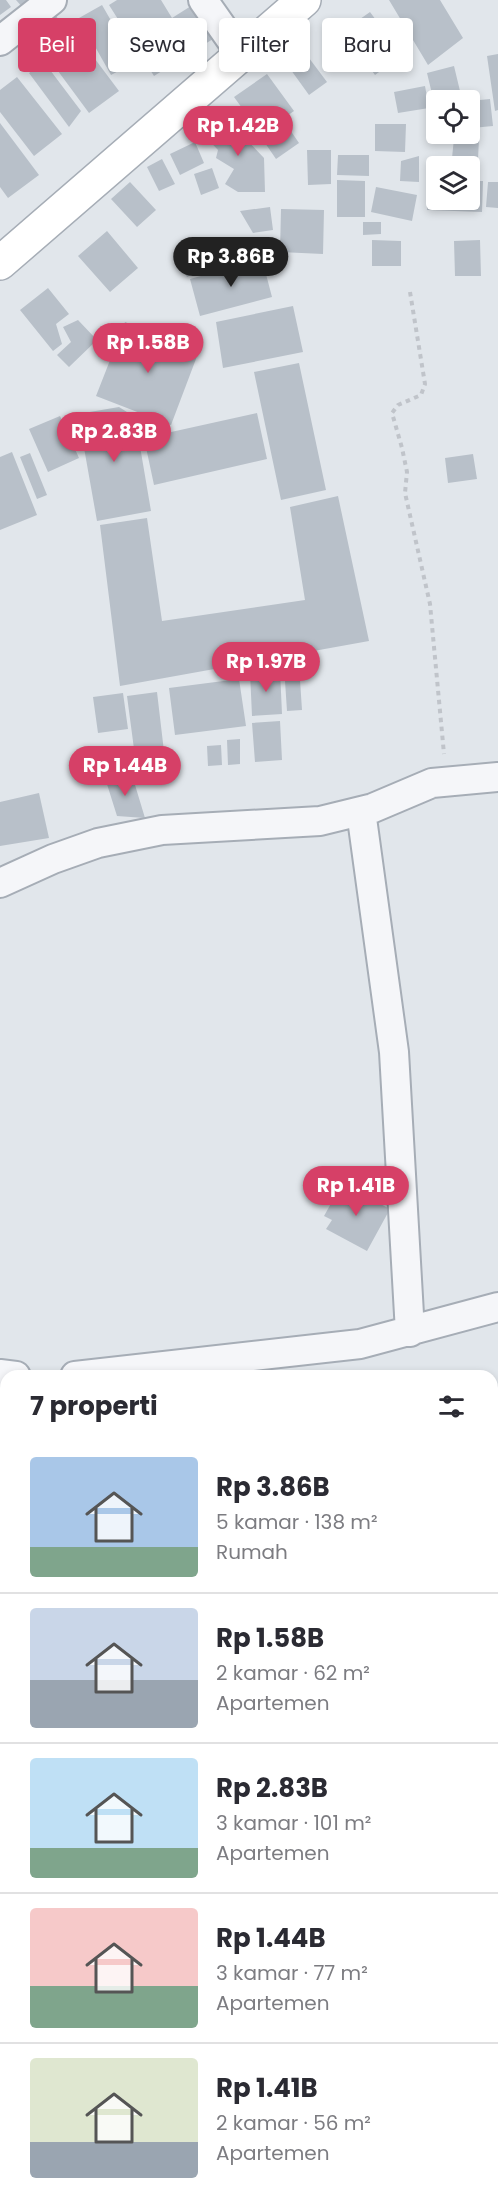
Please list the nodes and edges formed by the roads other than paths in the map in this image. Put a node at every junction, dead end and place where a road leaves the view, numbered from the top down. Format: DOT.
graph roads {
  1 [pos="52,0"];
  2 [pos="203,0"];
  3 [pos="304,0"];
  4 [pos="283,18"];
  5 [pos="219,23"];
  6 [pos="0,41"];
  7 [pos="220,72"];
  8 [pos="0,263"];
  9 [pos="498,777"];
  10 [pos="362,811"];
  11 [pos="0,883"];
  12 [pos="498,1307"];
  13 [pos="410,1332"];
  14 [pos="128,1370"];
  1 -- 6 [label="street"];
  2 -- 5 [label="street"];
  3 -- 4 [label="main road"];
  7 -- 8 [label="main road"];
  9 -- 10 [label="street"];
  10 -- 11 [label="street"];
  10 -- 13 [label="street"];
  12 -- 13 [label="street"];
  13 -- 14 [label="street"];
}
